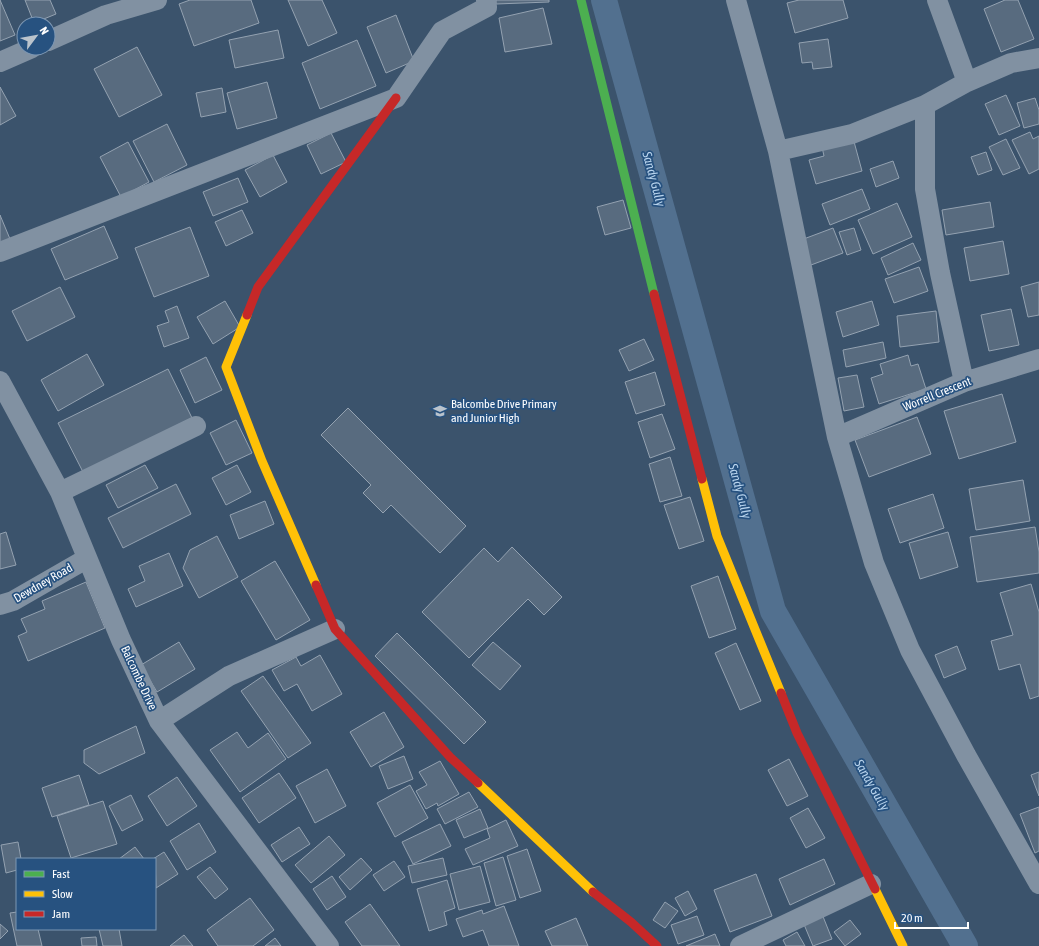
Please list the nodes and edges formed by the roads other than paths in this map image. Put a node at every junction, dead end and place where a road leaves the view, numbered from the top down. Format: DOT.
graph roads {
  1 [pos="157,0"];
  2 [pos="486,0"];
  3 [pos="581,0"];
  4 [pos="736,0"];
  5 [pos="937,0"];
  6 [pos="56,38"];
  7 [pos="16,55"];
  8 [pos="1039,58"];
  9 [pos="0,62"];
  10 [pos="966,82"];
  11 [pos="396,98"];
  12 [pos="925,105"];
  13 [pos="778,151"];
  14 [pos="0,252"];
  15 [pos="1039,359"];
  16 [pos="0,380"];
  17 [pos="964,382"];
  18 [pos="196,426"];
  19 [pos="837,437"];
  20 [pos="60,492"];
  21 [pos="86,559"];
  22 [pos="0,605"];
  23 [pos="335,629"];
  24 [pos="159,721"];
  25 [pos="872,884"];
  26 [pos="1039,884"];
  27 [pos="329,946"];
  28 [pos="657,946"];
  29 [pos="740,946"];
  30 [pos="902,946"];
  1 -- 6 [label="street"];
  2 -- 11 [label="street"];
  3 -- 25 [label="street"];
  4 -- 13 [label="street"];
  5 -- 10 [label="street"];
  7 -- 9 [label="street"];
  8 -- 10 [label="street"];
  10 -- 12 [label="street"];
  11 -- 14 [label="street"];
  11 -- 23 [label="street"];
  12 -- 13 [label="street"];
  12 -- 17 [label="street"];
  13 -- 19 [label="street"];
  15 -- 17 [label="street, Worrell Crescent"];
  16 -- 20 [label="street, Balcombe Drive"];
  17 -- 19 [label="street, Worrell Crescent"];
  18 -- 20 [label="street"];
  19 -- 26 [label="street"];
  20 -- 21 [label="street, Balcombe Drive"];
  21 -- 22 [label="street, Dewdney Road"];
  21 -- 24 [label="street, Balcombe Drive"];
  23 -- 24 [label="street"];
  23 -- 28 [label="street"];
  24 -- 27 [label="street, Balcombe Drive"];
  25 -- 29 [label="street"];
  25 -- 30 [label="street"];
}
